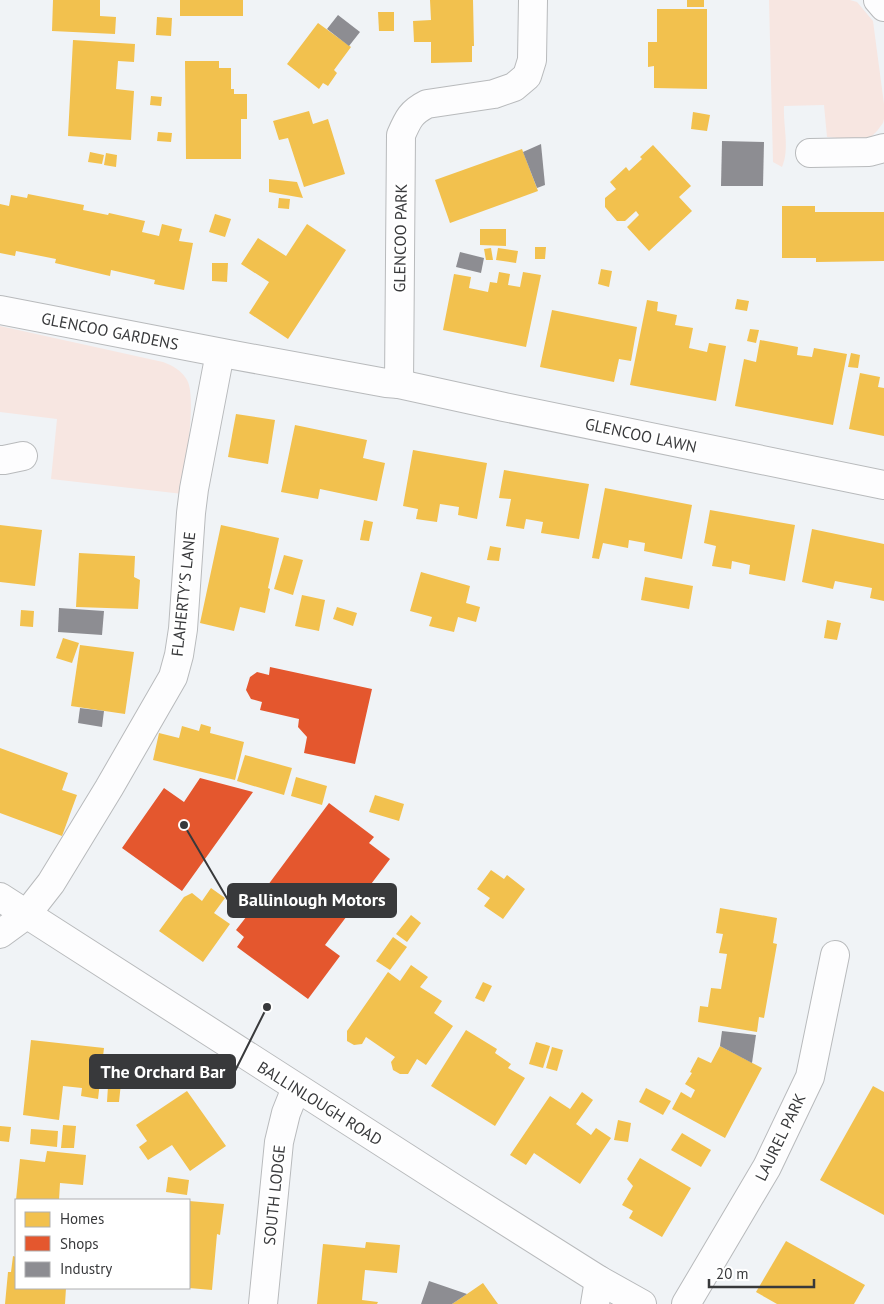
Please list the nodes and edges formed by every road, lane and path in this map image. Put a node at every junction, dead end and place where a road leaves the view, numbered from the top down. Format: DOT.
graph roads {
  1 [pos="533,0"];
  2 [pos="878,0"];
  3 [pos="884,7"];
  4 [pos="884,148"];
  5 [pos="810,154"];
  6 [pos="0,310"];
  7 [pos="220,353"];
  8 [pos="399,384"];
  9 [pos="884,485"];
  10 [pos="0,897"];
  11 [pos="26,915"];
  12 [pos="0,934"];
  13 [pos="835,955"];
  14 [pos="296,1088"];
  15 [pos="597,1292"];
  16 [pos="263,1304"];
  17 [pos="642,1304"];
  18 [pos="686,1304"];
  1 -- 8 [label="street, GLENCOO PARK"];
  2 -- 3 [label="street"];
  4 -- 5 [label="street"];
  6 -- 7 [label="street, GLENCOO GARDENS"];
  7 -- 8 [label="street"];
  7 -- 11 [label="street, FLAHERTY'S LANE"];
  8 -- 9 [label="street, GLENCOO LAWN"];
  10 -- 11 [label="street, BALLINLOUGH ROAD"];
  11 -- 12 [label="street, FLAHERTY'S LANE"];
  11 -- 14 [label="street, BALLINLOUGH ROAD"];
  13 -- 18 [label="street, LAUREL PARK"];
  14 -- 15 [label="street, BALLINLOUGH ROAD"];
  14 -- 16 [label="street, SOUTH LODGE"];
  15 -- 17 [label="street, BALLINLOUGH ROAD"];
}
